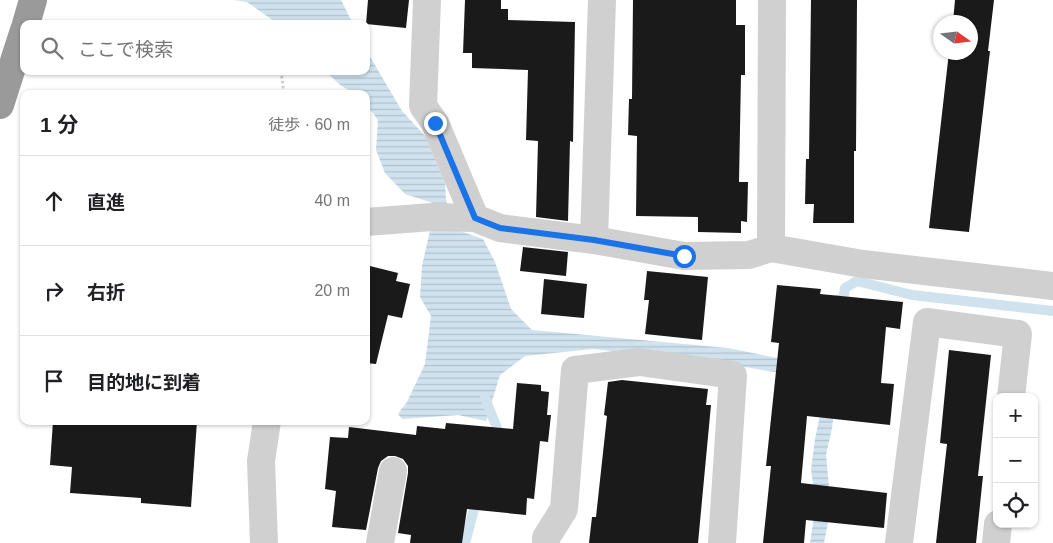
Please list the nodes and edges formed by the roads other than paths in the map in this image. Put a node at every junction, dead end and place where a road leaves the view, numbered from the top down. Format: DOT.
graph roads {
  1 [pos="33,0"];
  2 [pos="427,0"];
  3 [pos="602,0"];
  4 [pos="772,0"];
  5 [pos="27,20"];
  6 [pos="20,42"];
  7 [pos="0,105"];
  8 [pos="454,217"];
  9 [pos="370,222"];
  10 [pos="594,240"];
  11 [pos="772,248"];
  12 [pos="1053,286"];
  13 [pos="1012,393"];
  14 [pos="266,425"];
  15 [pos="393,472"];
  16 [pos="998,528"];
  17 [pos="264,543"];
  18 [pos="380,543"];
  19 [pos="546,543"];
  20 [pos="722,543"];
  21 [pos="899,543"];
  22 [pos="996,543"];
  1 -- 5 [label="highway"];
  2 -- 8 [label="street"];
  3 -- 10 [label="street"];
  4 -- 11 [label="street"];
  6 -- 7 [label="highway"];
  8 -- 9 [label="street"];
  8 -- 10 [label="street"];
  10 -- 11 [label="street"];
  11 -- 12 [label="street"];
  13 -- 21 [label="street"];
  14 -- 17 [label="street"];
  15 -- 18 [label="street"];
  16 -- 22 [label="street"];
  19 -- 20 [label="street"];
}
